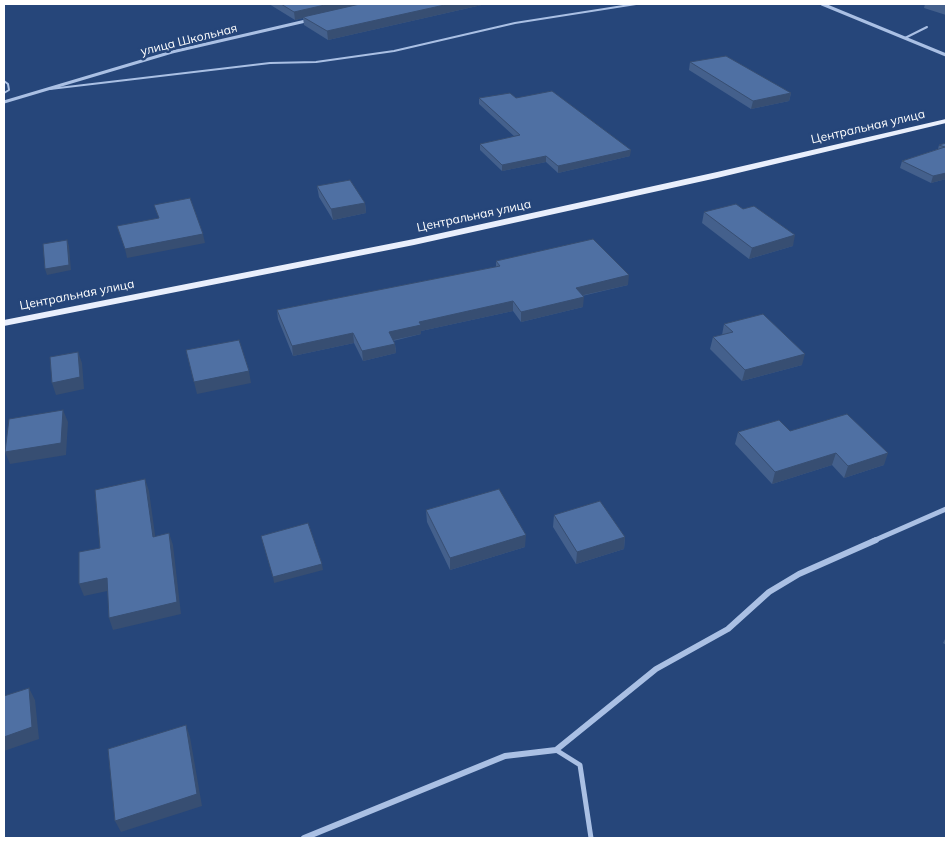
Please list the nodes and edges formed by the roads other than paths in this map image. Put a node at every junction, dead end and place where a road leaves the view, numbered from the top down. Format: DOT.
graph roads {
  1 [pos="636,4"];
  2 [pos="822,4"];
  3 [pos="315,19"];
  4 [pos="927,27"];
  5 [pos="905,38"];
  6 [pos="946,55"];
  7 [pos="4,81"];
  8 [pos="40,90"];
  9 [pos="4,93"];
  10 [pos="4,102"];
  11 [pos="946,121"];
  12 [pos="4,323"];
  13 [pos="946,509"];
  14 [pos="556,750"];
  15 [pos="304,838"];
  16 [pos="591,838"];
  1 -- 8 [label="lane"];
  2 -- 5 [label="street"];
  3 -- 8 [label="street, улица Школьная"];
  4 -- 5 [label="lane"];
  5 -- 6 [label="street"];
  7 -- 9 [label="lane"];
  8 -- 10 [label="street, улица Школьная"];
  11 -- 12 [label="main road, Центральная улица"];
  13 -- 14 [label="street"];
  14 -- 15 [label="street"];
  14 -- 16 [label="lane"];
}
